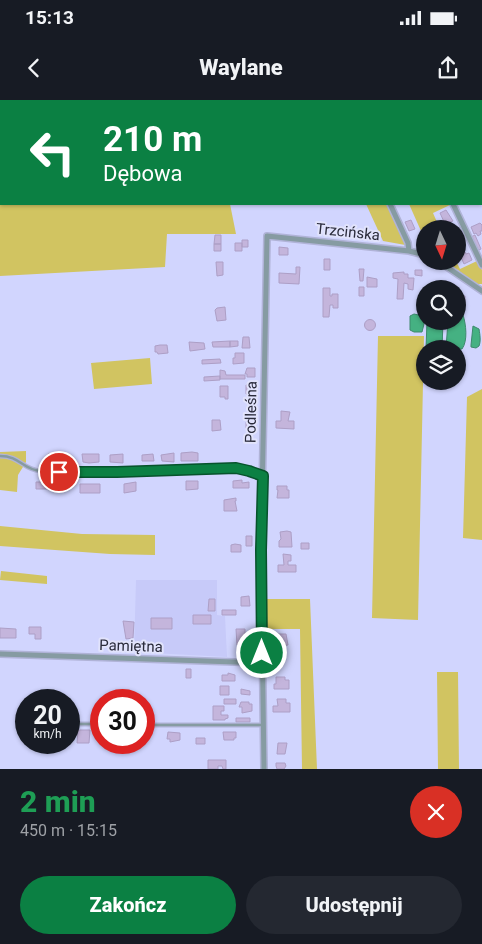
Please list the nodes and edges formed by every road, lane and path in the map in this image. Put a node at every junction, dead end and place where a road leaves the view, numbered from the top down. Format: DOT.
graph roads {
  1 [pos="390,205"];
  2 [pos="453,205"];
  3 [pos="267,236"];
  4 [pos="409,251"];
  5 [pos="416,253"];
  6 [pos="482,265"];
  7 [pos="451,270"];
  8 [pos="482,291"];
  9 [pos="0,456"];
  10 [pos="263,476"];
  11 [pos="262,653"];
  12 [pos="0,654"];
  13 [pos="252,662"];
  14 [pos="262,663"];
  15 [pos="155,725"];
  16 [pos="263,725"];
  17 [pos="264,769"];
  1 -- 4 [label="street"];
  2 -- 6 [label="street"];
  3 -- 4 [label="street, Trzcińska"];
  3 -- 10 [label="street, Podleśna"];
  4 -- 5 [label="street, Trzcińska"];
  7 -- 8 [label="street"];
  9 -- 10 [label="lane"];
  10 -- 11 [label="street, Podleśna"];
  11 -- 13 [label="lane"];
  11 -- 14 [label="street, Podleśna"];
  12 -- 13 [label="street, Pamiętna"];
  13 -- 14 [label="street, Pamiętna"];
  14 -- 16 [label="street, Podleśna"];
  15 -- 16 [label="lane"];
  16 -- 17 [label="street, Podleśna"];
}
